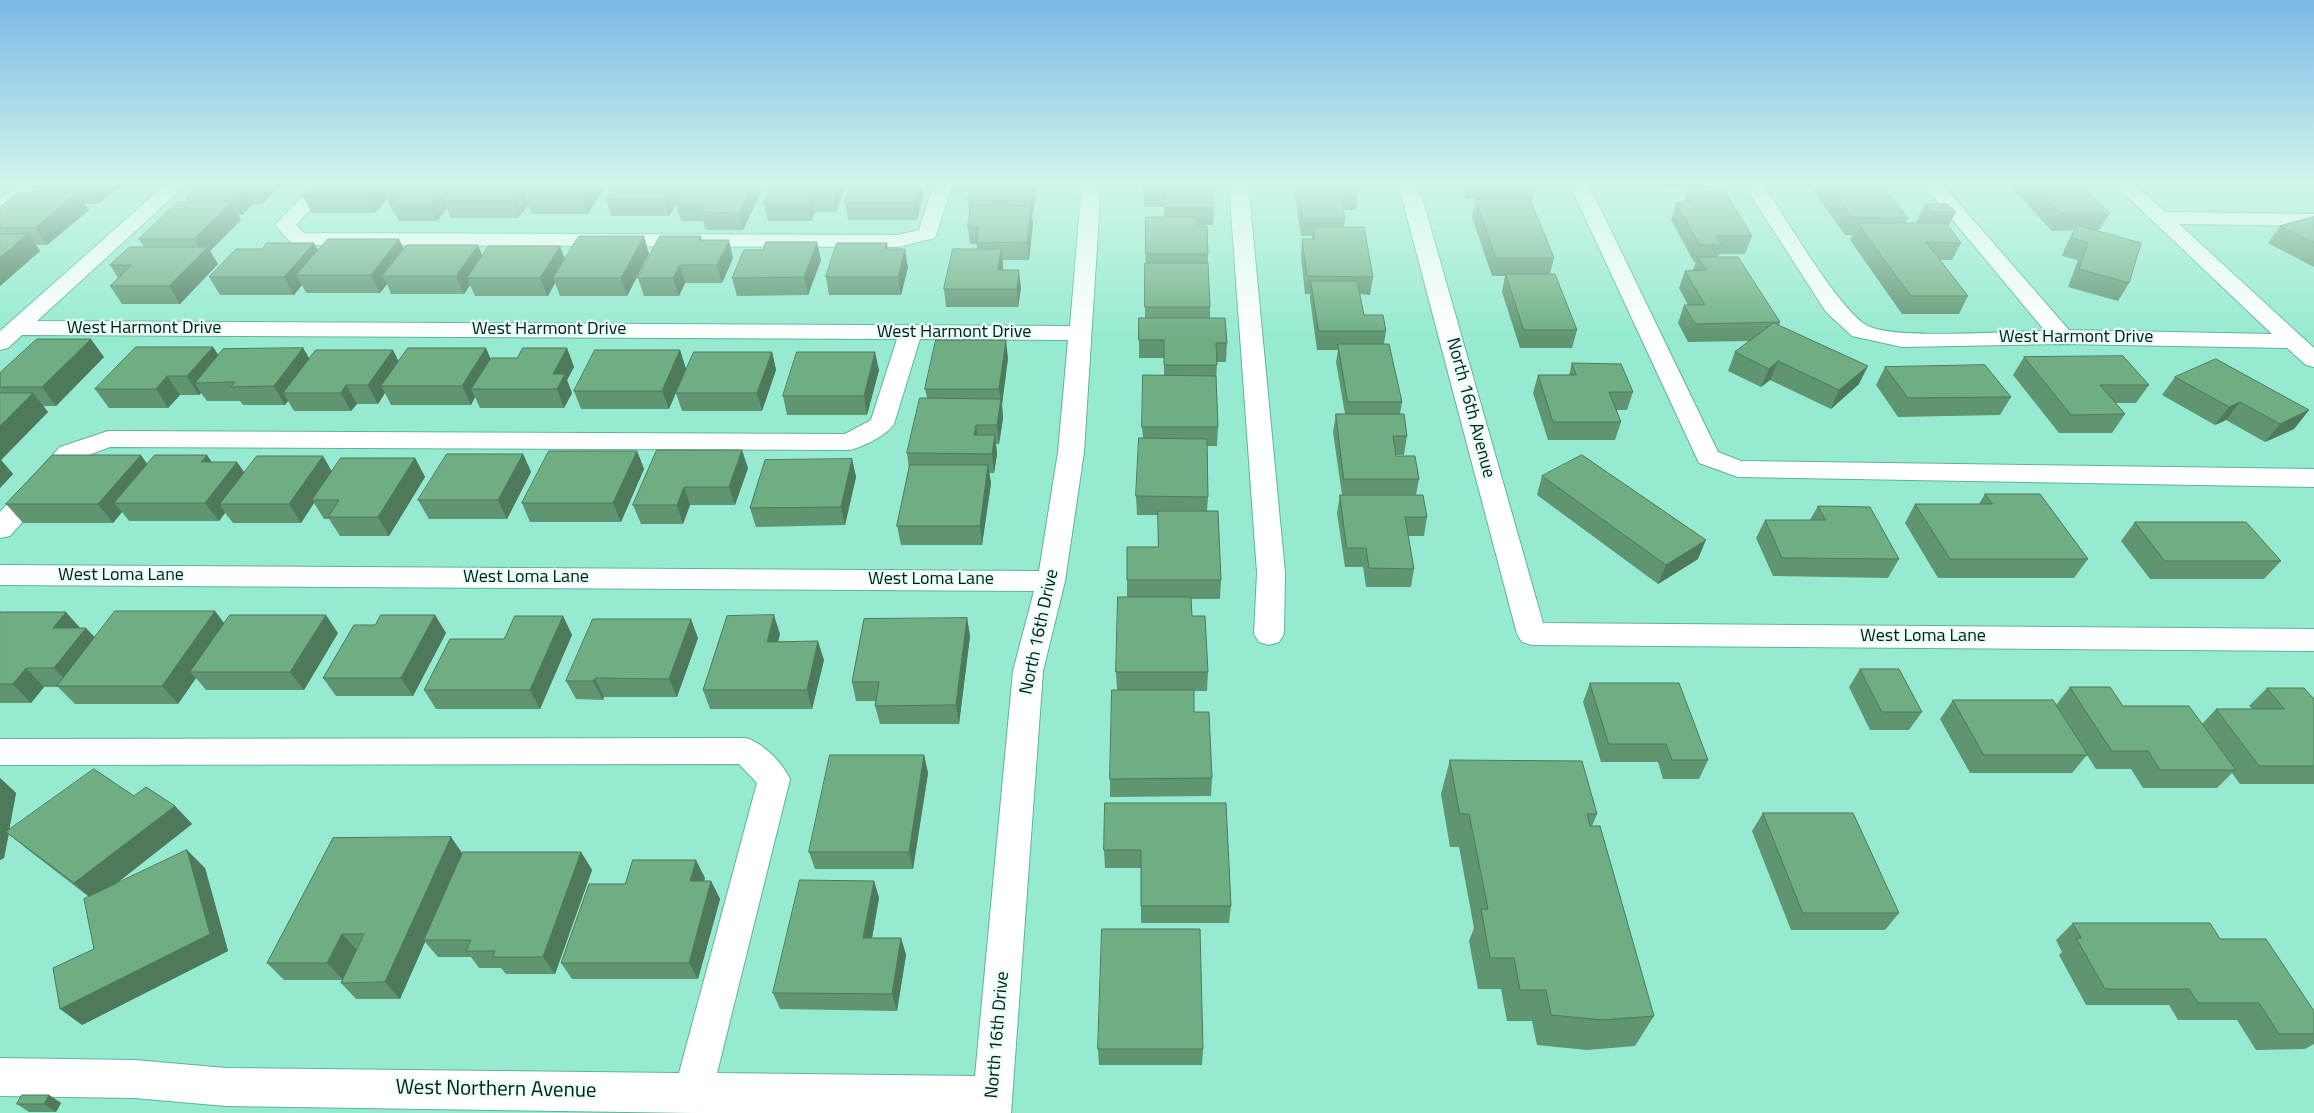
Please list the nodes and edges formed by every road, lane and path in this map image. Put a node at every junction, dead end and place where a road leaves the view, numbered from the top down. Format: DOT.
graph roads {
  1 [pos="120,235"];
  2 [pos="294,235"];
  3 [pos="924,235"];
  4 [pos="1088,235"];
  5 [pos="1242,235"];
  6 [pos="1423,235"];
  7 [pos="1603,235"];
  8 [pos="1787,235"];
  9 [pos="1976,235"];
  10 [pos="2178,235"];
  11 [pos="911,332"];
  12 [pos="1081,334"];
  13 [pos="8,336"];
  14 [pos="2063,337"];
  15 [pos="2292,340"];
  16 [pos="2314,360"];
  17 [pos="2314,478"];
  18 [pos="0,529"];
  19 [pos="0,575"];
  20 [pos="1051,581"];
  21 [pos="1269,634"];
  22 [pos="1532,634"];
  23 [pos="2314,640"];
  24 [pos="0,752"];
  25 [pos="0,1077"];
  26 [pos="693,1093"];
  27 [pos="992,1105"];
  1 -- 13 [label="street"];
  2 -- 3 [label="street"];
  4 -- 12 [label="street, North 16th Drive"];
  5 -- 21 [label="street"];
  6 -- 22 [label="street, North 16th Avenue"];
  7 -- 17 [label="street"];
  8 -- 14 [label="street, West Harmont Drive"];
  9 -- 14 [label="street"];
  10 -- 15 [label="street"];
  11 -- 12 [label="street, West Harmont Drive"];
  11 -- 13 [label="street, West Harmont Drive"];
  11 -- 18 [label="street"];
  12 -- 20 [label="street, North 16th Drive"];
  14 -- 15 [label="street, West Harmont Drive"];
  15 -- 16 [label="street"];
  19 -- 20 [label="street, West Loma Lane"];
  20 -- 27 [label="street, North 16th Drive"];
  22 -- 23 [label="street, West Loma Lane"];
  24 -- 26 [label="street"];
  25 -- 26 [label="street, West Northern Avenue"];
  26 -- 27 [label="street, West Northern Avenue"];
}
